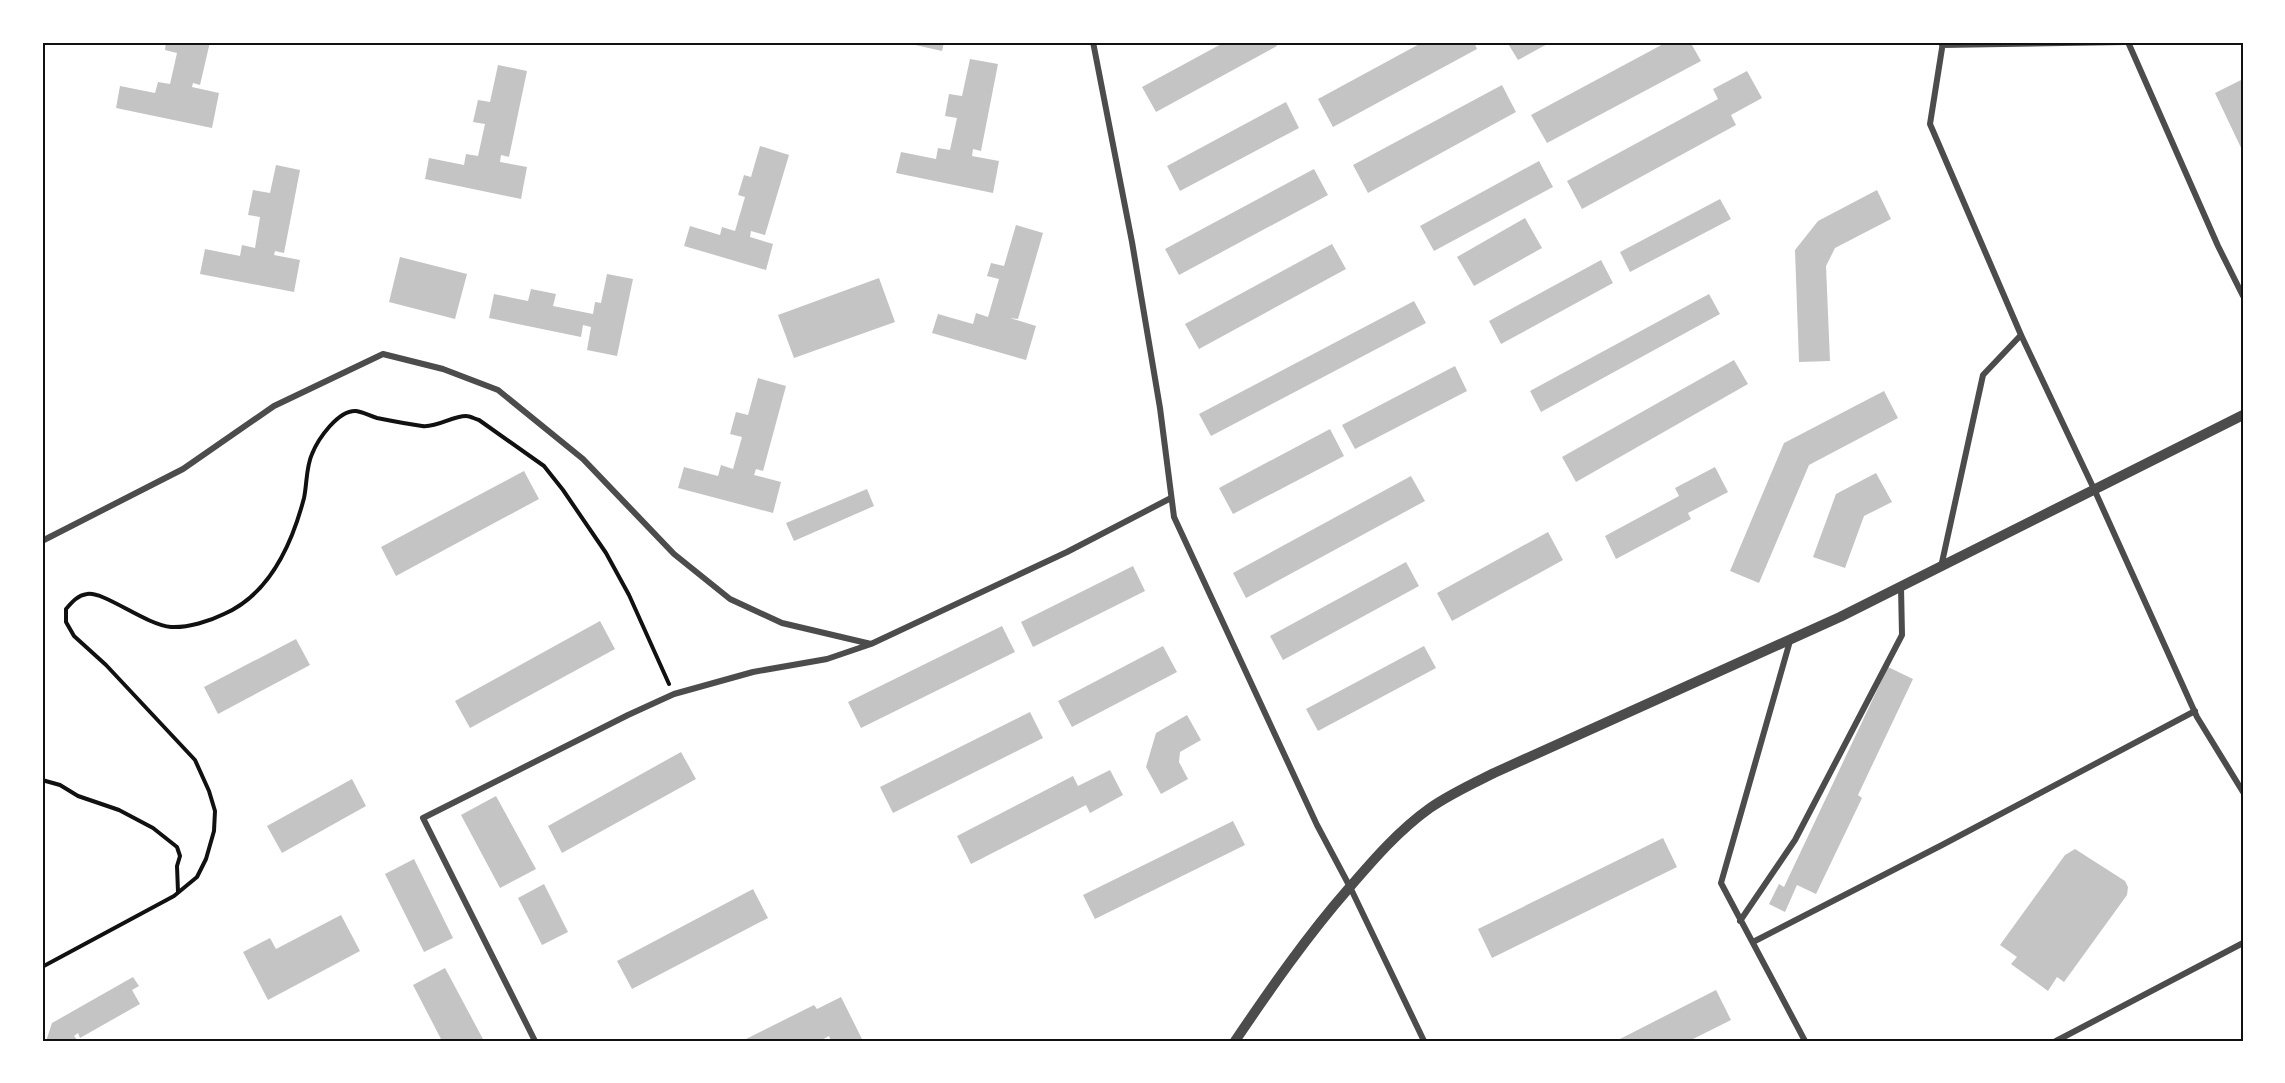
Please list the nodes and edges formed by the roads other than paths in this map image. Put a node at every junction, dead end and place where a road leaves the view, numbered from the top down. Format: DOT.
graph roads {
  1 [pos="1094,42"];
  2 [pos="2126,42"];
  3 [pos="1942,44"];
  4 [pos="2243,296"];
  5 [pos="2021,335"];
  6 [pos="2243,416"];
  7 [pos="2094,489"];
  8 [pos="1171,498"];
  9 [pos="42,542"];
  10 [pos="1941,567"];
  11 [pos="1901,587"];
  12 [pos="1790,641"];
  13 [pos="871,644"];
  14 [pos="2195,711"];
  15 [pos="2243,792"];
  16 [pos="1350,887"];
  17 [pos="1740,921"];
  18 [pos="1753,942"];
  19 [pos="2243,944"];
  20 [pos="535,1041"];
  21 [pos="1235,1041"];
  22 [pos="1424,1041"];
  23 [pos="1804,1041"];
  24 [pos="2056,1041"];
  1 -- 8 [label="street"];
  2 -- 3 [label="street"];
  2 -- 4 [label="street"];
  3 -- 5 [label="street"];
  5 -- 7 [label="street"];
  5 -- 10 [label="street"];
  6 -- 7 [label="street"];
  7 -- 10 [label="street"];
  7 -- 14 [label="street"];
  8 -- 13 [label="street"];
  8 -- 16 [label="street"];
  9 -- 13 [label="street"];
  10 -- 11 [label="street"];
  11 -- 12 [label="street"];
  11 -- 17 [label="street"];
  12 -- 16 [label="street"];
  12 -- 17 [label="street"];
  13 -- 20 [label="street"];
  14 -- 15 [label="street"];
  14 -- 18 [label="street"];
  16 -- 21 [label="street"];
  16 -- 22 [label="street"];
  17 -- 18 [label="street"];
  18 -- 23 [label="street"];
  19 -- 24 [label="street"];
}
